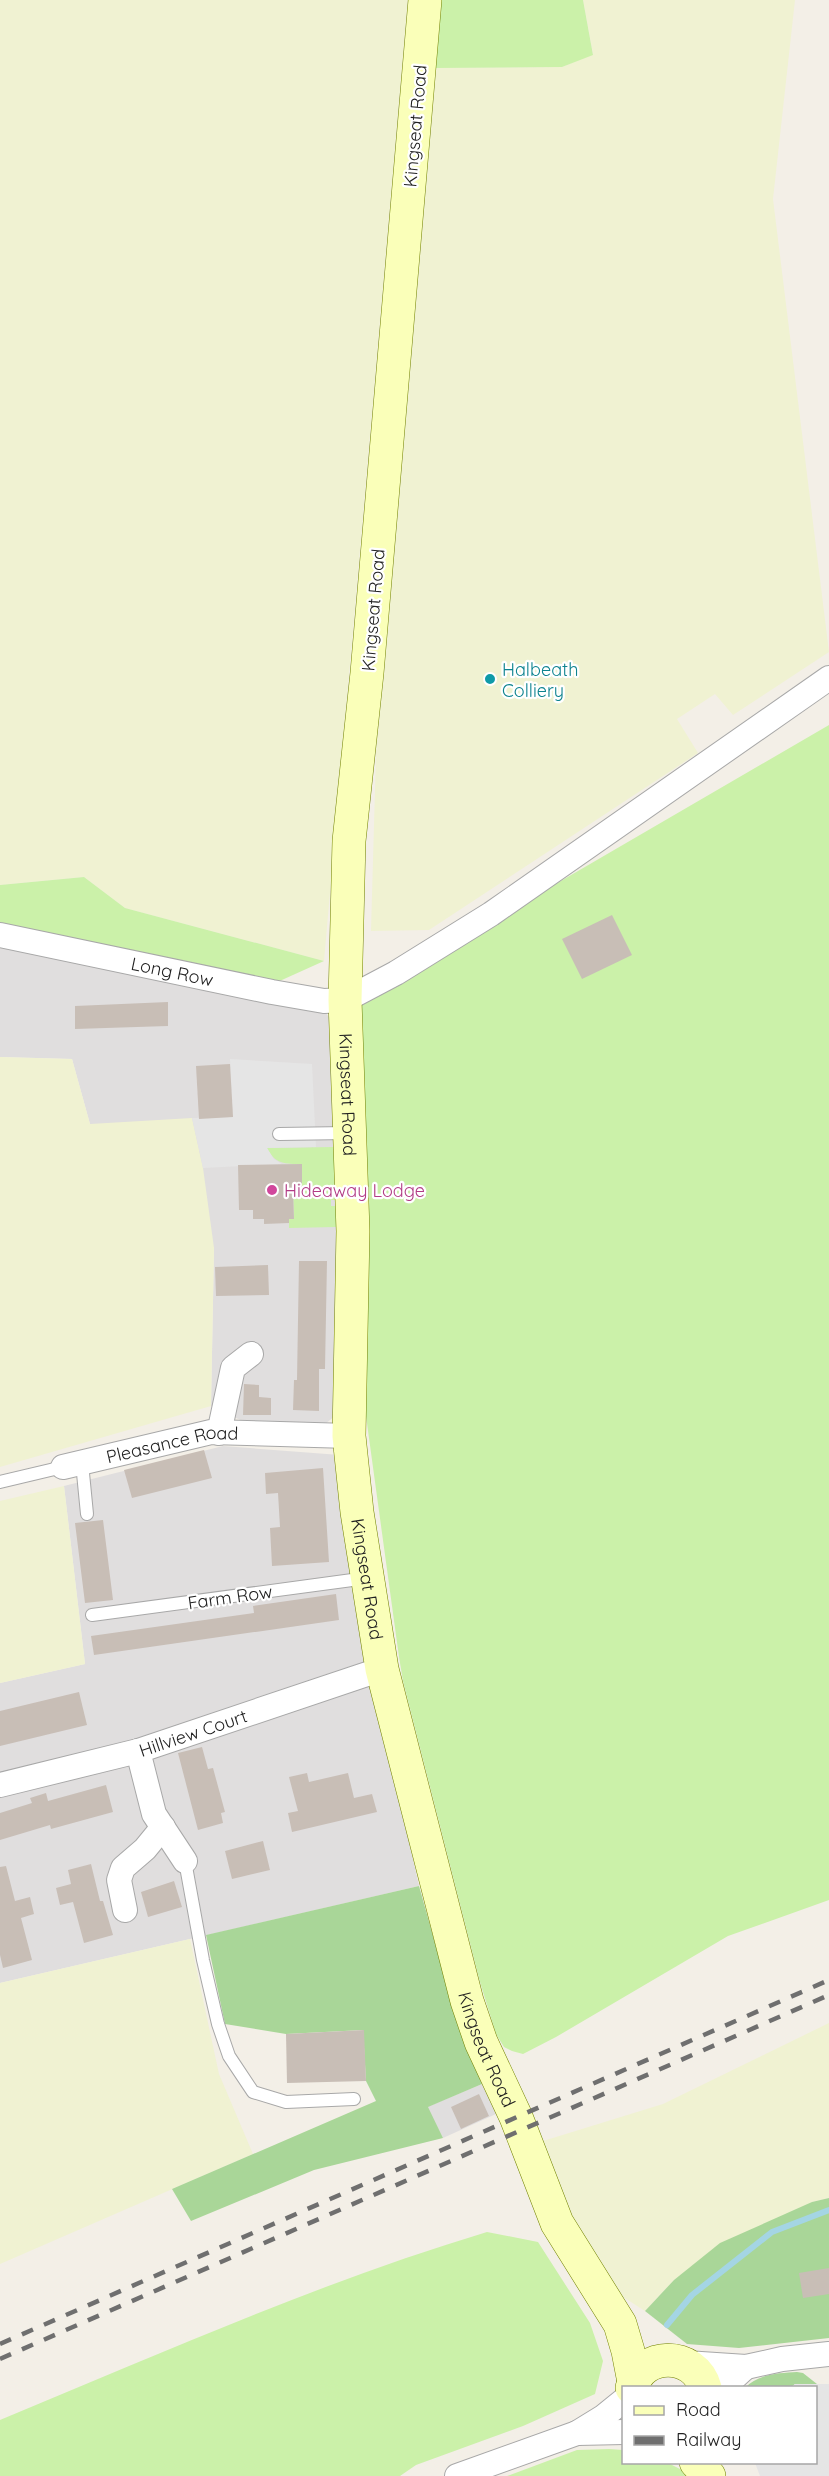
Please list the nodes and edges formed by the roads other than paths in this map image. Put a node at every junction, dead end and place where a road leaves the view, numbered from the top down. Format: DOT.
graph roads {
  1 [pos="425,0"];
  2 [pos="822,683"];
  3 [pos="0,935"];
  4 [pos="345,1000"];
  5 [pos="351,1133"];
  6 [pos="279,1134"];
  7 [pos="251,1354"];
  8 [pos="219,1433"];
  9 [pos="349,1436"];
  10 [pos="73,1465"];
  11 [pos="0,1482"];
  12 [pos="87,1514"];
  13 [pos="368,1578"];
  14 [pos="92,1616"];
  15 [pos="382,1669"];
  16 [pos="138,1751"];
  17 [pos="0,1785"];
  18 [pos="163,1827"];
  19 [pos="185,1861"];
  20 [pos="125,1910"];
  21 [pos="354,2100"];
  22 [pos="620,2324"];
  23 [pos="829,2354"];
  24 [pos="746,2367"];
  25 [pos="688,2370"];
  26 [pos="630,2386"];
  27 [pos="633,2386"];
  28 [pos="725,2386"];
  29 [pos="622,2398"];
  30 [pos="577,2433"];
  31 [pos="622,2433"];
  32 [pos="697,2464"];
  33 [pos="457,2476"];
  34 [pos="709,2476"];
  1 -- 4 [label="street, Kingseat Road"];
  2 -- 4 [label="street"];
  3 -- 4 [label="street, Long Row"];
  4 -- 5 [label="street, Kingseat Road"];
  5 -- 6 [label="lane"];
  5 -- 9 [label="street, Kingseat Road"];
  7 -- 8 [label="street"];
  8 -- 9 [label="street, Pleasance Road"];
  8 -- 10 [label="street, Pleasance Road"];
  9 -- 13 [label="street, Kingseat Road"];
  10 -- 11 [label="lane, Pleasance Road"];
  10 -- 12 [label="lane"];
  13 -- 14 [label="lane, Farm Row"];
  13 -- 15 [label="street, Kingseat Road"];
  15 -- 16 [label="street, Hillview Court"];
  15 -- 22 [label="street, Kingseat Road"];
  16 -- 17 [label="street, Hillview Court"];
  16 -- 18 [label="street"];
  18 -- 19 [label="street"];
  18 -- 20 [label="street"];
  19 -- 21 [label="lane"];
  22 -- 25 [label="street, Kingseat Road"];
  22 -- 26 [label="street, Kingseat Road"];
  23 -- 24 [label="street"];
  24 -- 25 [label="street"];
  24 -- 28 [label="street"];
  25 -- 27 [label="street"];
  29 -- 30 [label="street"];
  30 -- 31 [label="street"];
  30 -- 33 [label="street"];
  32 -- 34 [label="street"];
}
